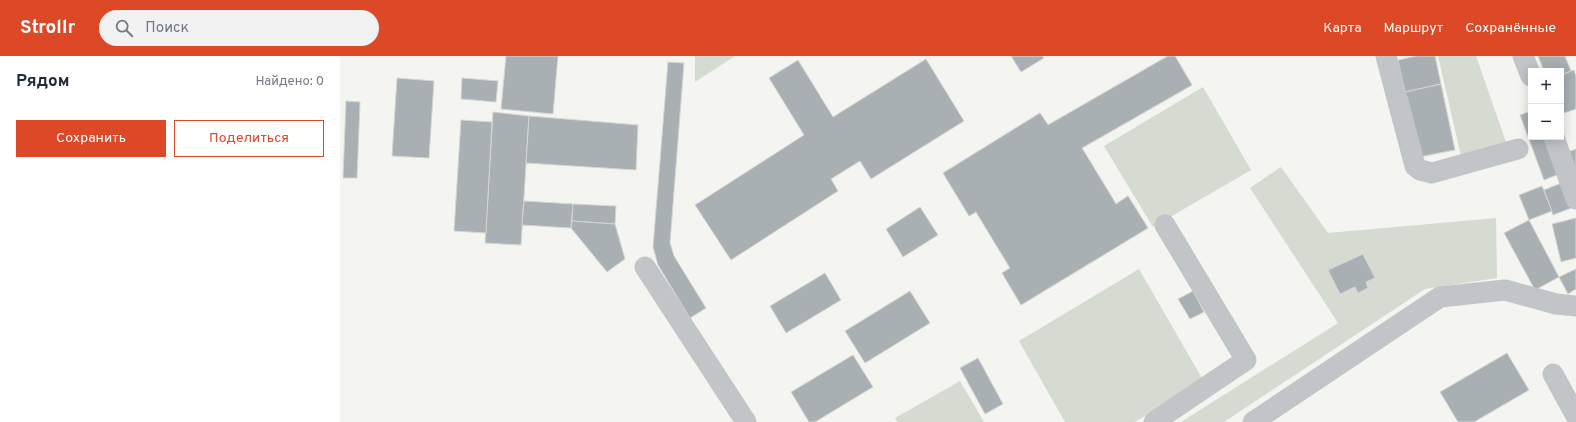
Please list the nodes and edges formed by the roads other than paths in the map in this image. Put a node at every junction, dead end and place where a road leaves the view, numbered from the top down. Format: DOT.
graph roads {
  1 [pos="1386,56"];
  2 [pos="1523,56"];
  3 [pos="1528,68"];
  4 [pos="1555,140"];
  5 [pos="1518,149"];
  6 [pos="1576,198"];
  7 [pos="1164,225"];
  8 [pos="645,267"];
  9 [pos="1576,306"];
  10 [pos="1553,374"];
  11 [pos="1576,416"];
  12 [pos="746,422"];
  13 [pos="1154,422"];
  14 [pos="1253,422"];
  1 -- 5 [label="street"];
  2 -- 3 [label="street"];
  4 -- 6 [label="street"];
  7 -- 13 [label="street"];
  8 -- 12 [label="street"];
  9 -- 14 [label="street"];
  10 -- 11 [label="street"];
}
